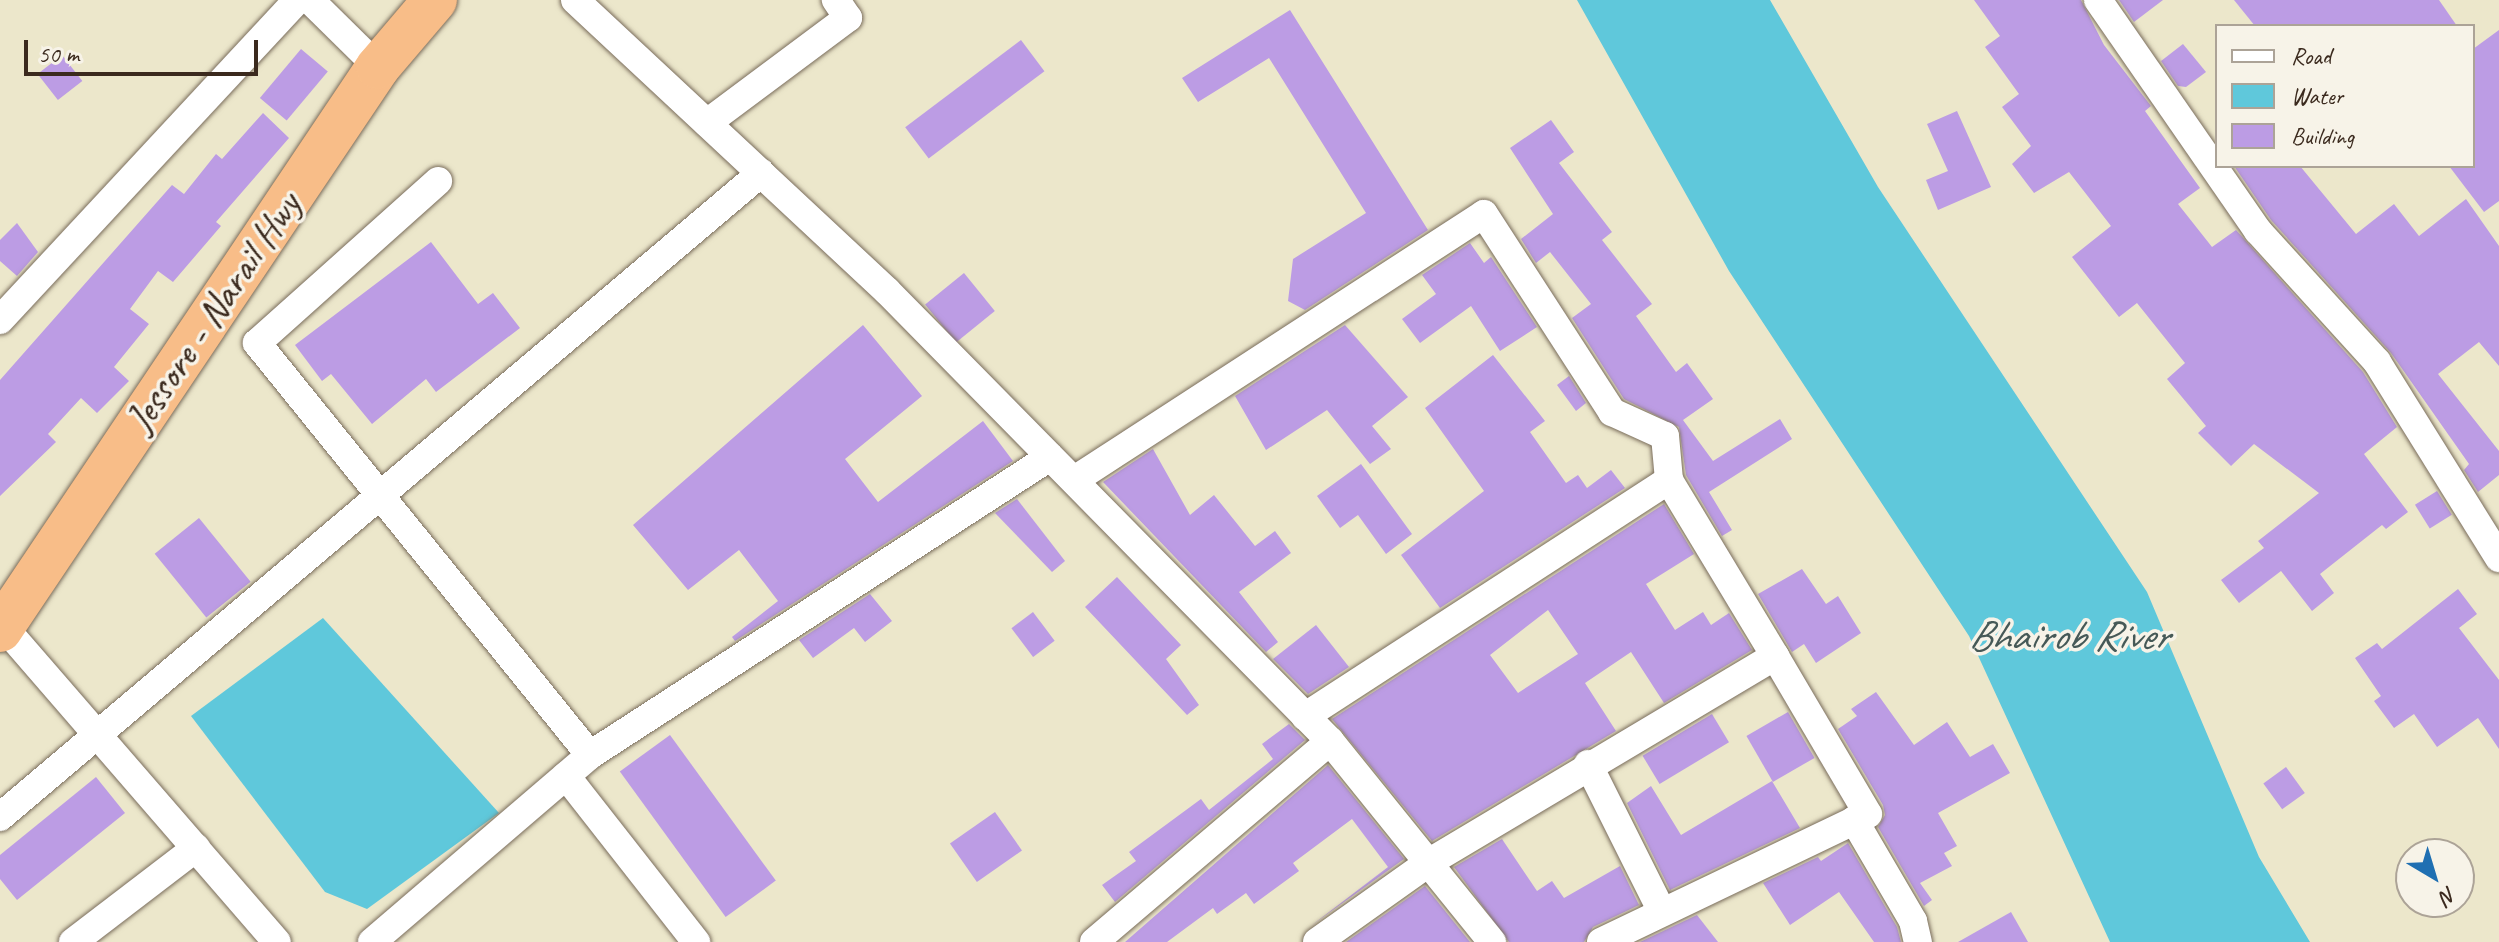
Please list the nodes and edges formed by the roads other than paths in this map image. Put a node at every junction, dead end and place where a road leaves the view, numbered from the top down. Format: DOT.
graph roads {
  1 [pos="297,0"];
  2 [pos="310,0"];
  3 [pos="435,0"];
  4 [pos="575,0"];
  5 [pos="836,0"];
  6 [pos="2098,0"];
  7 [pos="378,67"];
  8 [pos="707,123"];
  9 [pos="761,173"];
  10 [pos="438,181"];
  11 [pos="0,320"];
  12 [pos="1050,457"];
  13 [pos="1082,475"];
  14 [pos="1669,480"];
  15 [pos="377,497"];
  16 [pos="2499,558"];
  17 [pos="2,628"];
  18 [pos="1775,656"];
  19 [pos="1305,716"];
  20 [pos="97,735"];
  21 [pos="1330,741"];
  22 [pos="590,755"];
  23 [pos="1588,764"];
  24 [pos="566,776"];
  25 [pos="0,817"];
  26 [pos="1854,820"];
  27 [pos="196,848"];
  28 [pos="1428,863"];
  29 [pos="1656,900"];
  30 [pos="73,942"];
  31 [pos="277,942"];
  32 [pos="372,942"];
  33 [pos="696,942"];
  34 [pos="1094,942"];
  35 [pos="1317,942"];
  36 [pos="1492,942"];
  37 [pos="1601,942"];
  38 [pos="1918,942"];
  1 -- 11 [label="street"];
  2 -- 7 [label="street"];
  3 -- 7 [label="highway, Jessore - Narail Hwy"];
  4 -- 8 [label="street"];
  5 -- 8 [label="street"];
  6 -- 16 [label="street"];
  7 -- 17 [label="highway, Jessore - Narail Hwy"];
  8 -- 9 [label="street"];
  9 -- 12 [label="street"];
  9 -- 15 [label="street"];
  10 -- 15 [label="street"];
  12 -- 19 [label="street"];
  12 -- 22 [label="street"];
  13 -- 14 [label="street"];
  14 -- 18 [label="street"];
  14 -- 19 [label="street"];
  15 -- 20 [label="street"];
  15 -- 22 [label="street"];
  17 -- 20 [label="street"];
  18 -- 23 [label="street"];
  18 -- 26 [label="street"];
  19 -- 21 [label="street"];
  20 -- 25 [label="street"];
  20 -- 27 [label="street"];
  21 -- 28 [label="street"];
  21 -- 34 [label="street"];
  22 -- 24 [label="street"];
  23 -- 28 [label="street"];
  23 -- 29 [label="street"];
  24 -- 32 [label="street"];
  24 -- 33 [label="street"];
  26 -- 37 [label="street"];
  26 -- 38 [label="street"];
  27 -- 30 [label="street"];
  27 -- 31 [label="street"];
  28 -- 35 [label="street"];
  28 -- 36 [label="street"];
}
